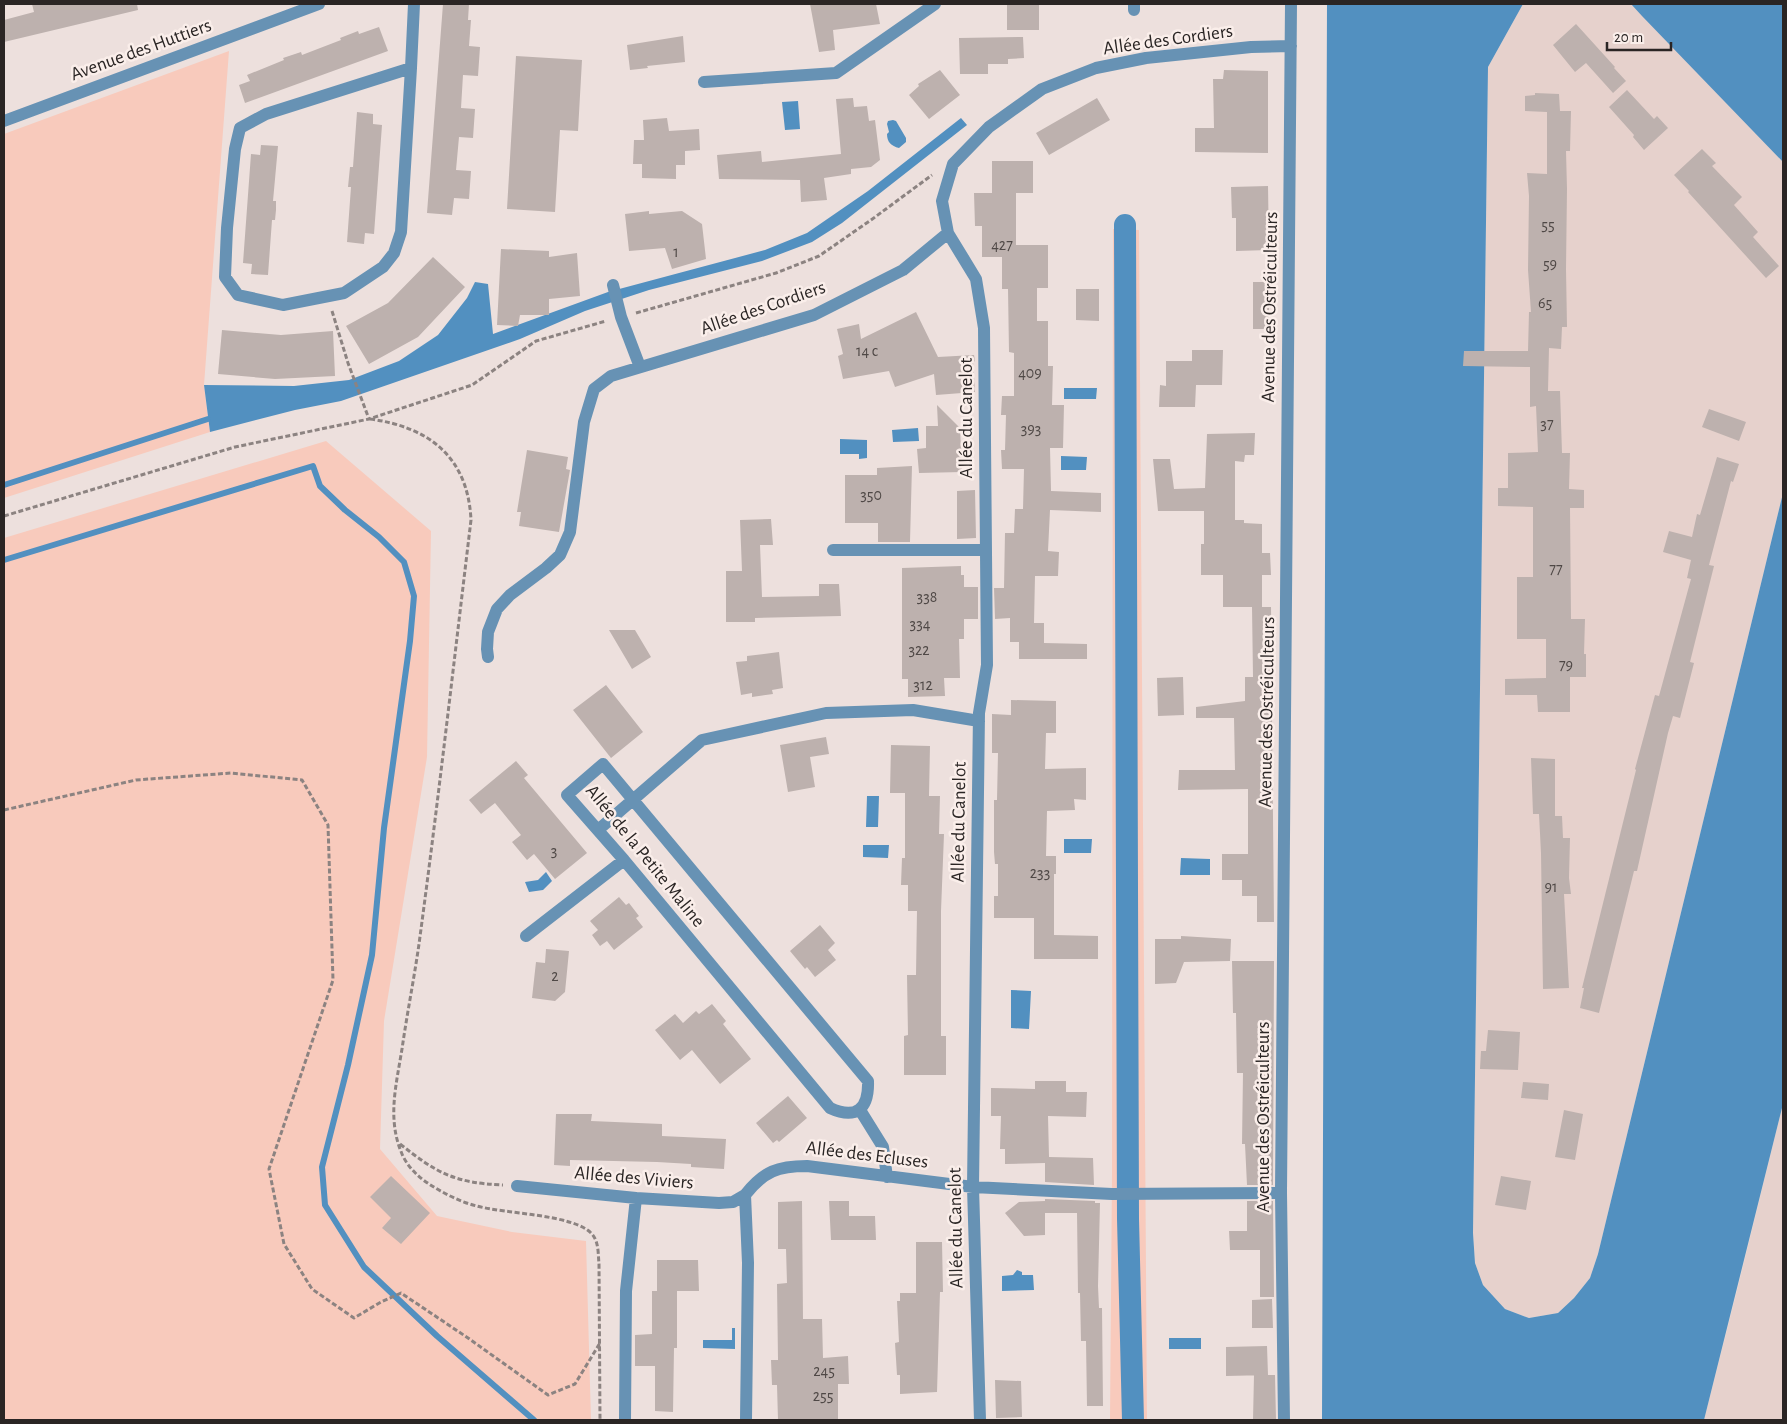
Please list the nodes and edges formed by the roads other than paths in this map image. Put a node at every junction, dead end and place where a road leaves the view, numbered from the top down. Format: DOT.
graph roads {
  1 [pos="319,4"];
  2 [pos="414,4"];
  3 [pos="935,4"];
  4 [pos="1291,4"];
  5 [pos="1291,46"];
  6 [pos="412,68"];
  7 [pos="704,82"];
  8 [pos="4,121"];
  9 [pos="948,233"];
  10 [pos="613,285"];
  11 [pos="640,367"];
  12 [pos="833,550"];
  13 [pos="986,550"];
  14 [pos="488,657"];
  15 [pos="979,721"];
  16 [pos="633,799"];
  17 [pos="598,830"];
  18 [pos="624,860"];
  19 [pos="526,936"];
  20 [pos="860,1110"];
  21 [pos="887,1176"];
  22 [pos="517,1186"];
  23 [pos="973,1187"];
  24 [pos="1281,1193"];
  25 [pos="745,1194"];
  26 [pos="636,1198"];
  27 [pos="625,1420"];
  28 [pos="746,1420"];
  29 [pos="980,1420"];
  30 [pos="1284,1420"];
  1 -- 8 [label="street, Avenue des Huttiers"];
  2 -- 6 [label="street"];
  3 -- 7 [label="street"];
  4 -- 5 [label="street, Avenue des Ostréiculteurs"];
  5 -- 9 [label="street, Allée des Cordiers"];
  5 -- 24 [label="street, Avenue des Ostréiculteurs"];
  6 -- 6 [label="street"];
  9 -- 11 [label="street, Allée des Cordiers"];
  9 -- 13 [label="street, Allée du Canelot"];
  10 -- 11 [label="street"];
  11 -- 14 [label="street, Allée des Cordiers"];
  12 -- 13 [label="street"];
  13 -- 15 [label="street, Allée du Canelot"];
  15 -- 16 [label="street"];
  15 -- 23 [label="street, Allée du Canelot"];
  16 -- 17 [label="street"];
  16 -- 17 [label="street, Allée de la Petite Maline"];
  16 -- 20 [label="street, Allée de la Petite Maline"];
  17 -- 18 [label="street, Allée de la Petite Maline"];
  18 -- 19 [label="street"];
  18 -- 20 [label="street, Allée de la Petite Maline"];
  20 -- 21 [label="street"];
  21 -- 23 [label="street, Allée des Ecluses"];
  21 -- 25 [label="street, Allée des Ecluses"];
  22 -- 26 [label="street, Allée des Viviers"];
  23 -- 24 [label="street, Allée des Ecluses"];
  23 -- 29 [label="street, Allée du Canelot"];
  24 -- 30 [label="street, Avenue des Ostréiculteurs"];
  25 -- 26 [label="street, Allée des Viviers"];
  25 -- 28 [label="street"];
  26 -- 27 [label="street"];
}
